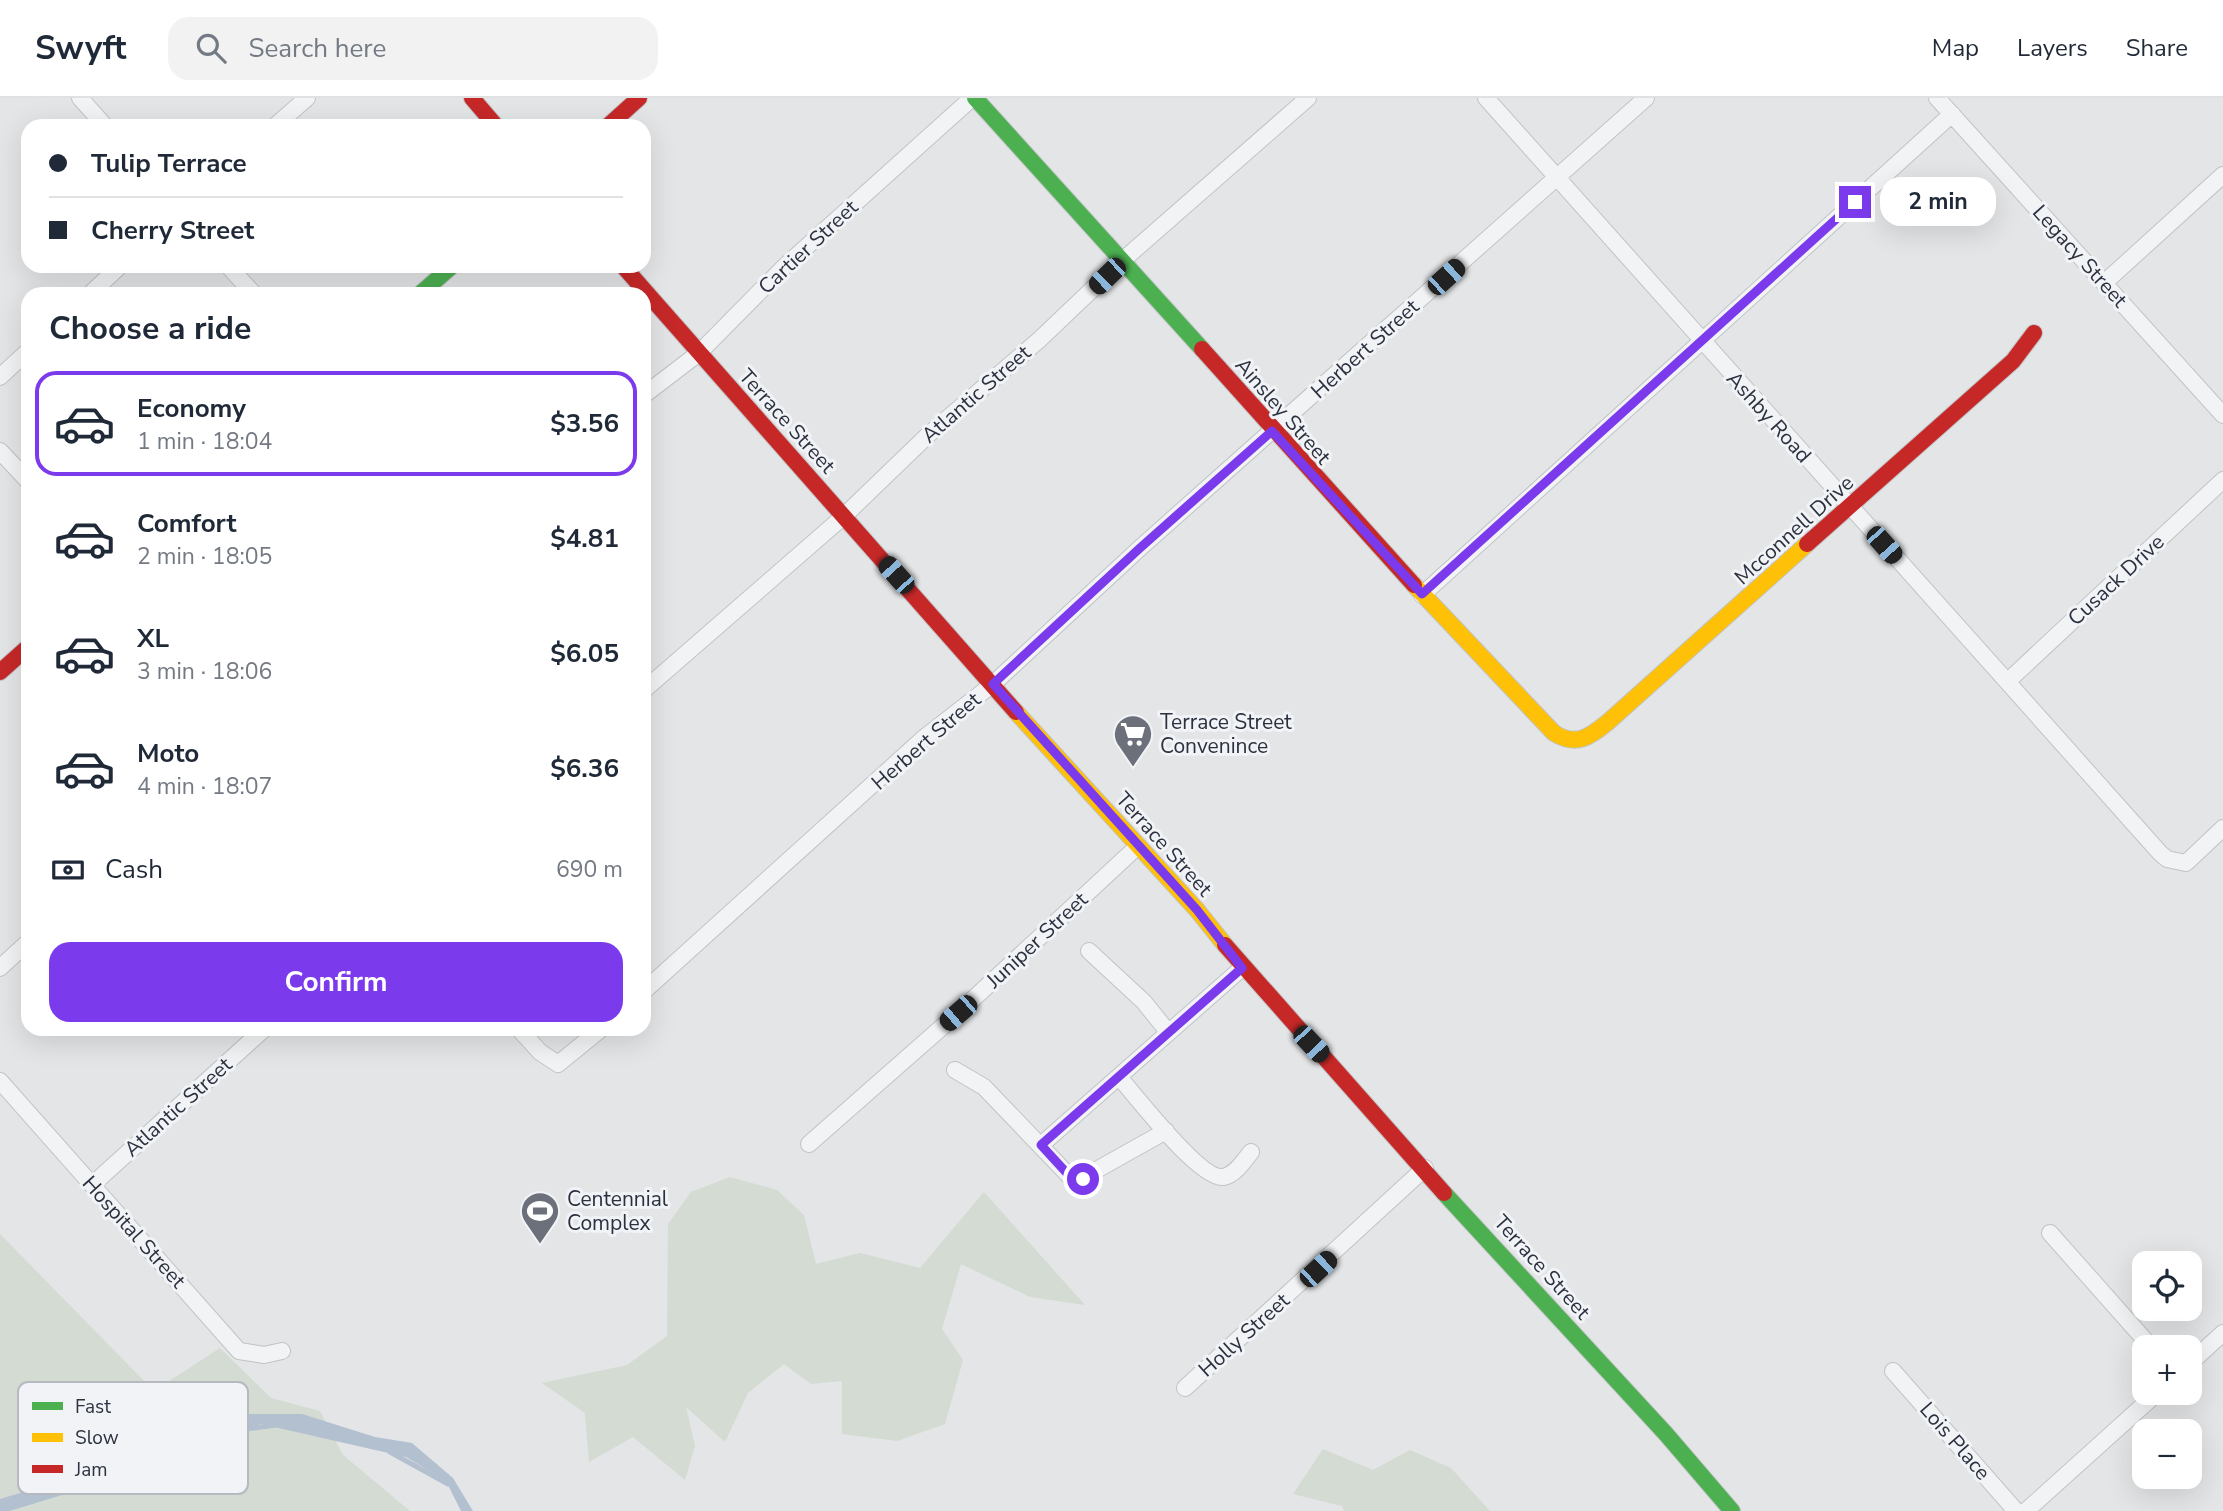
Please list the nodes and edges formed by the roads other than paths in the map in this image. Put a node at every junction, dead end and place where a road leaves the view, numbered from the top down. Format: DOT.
graph roads {
  1 [pos="80,98"];
  2 [pos="307,98"];
  3 [pos="472,98"];
  4 [pos="639,98"];
  5 [pos="973,98"];
  6 [pos="1308,98"];
  7 [pos="1486,98"];
  8 [pos="1646,98"];
  9 [pos="1937,98"];
  10 [pos="1952,114"];
  11 [pos="99,119"];
  12 [pos="283,119"];
  13 [pos="490,119"];
  14 [pos="616,119"];
  15 [pos="2223,174"];
  16 [pos="1557,177"];
  17 [pos="1123,260"];
  18 [pos="112,273"];
  19 [pos="234,273"];
  20 [pos="444,273"];
  21 [pos="629,273"];
  22 [pos="2104,283"];
  23 [pos="98,287"];
  24 [pos="248,287"];
  25 [pos="428,287"];
  26 [pos="641,287"];
  27 [pos="651,298"];
  28 [pos="2034,333"];
  29 [pos="1702,342"];
  30 [pos="699,353"];
  31 [pos="21,358"];
  32 [pos="0,377"];
  33 [pos="651,390"];
  34 [pos="2223,415"];
  35 [pos="1272,431"];
  36 [pos="0,451"];
  37 [pos="21,474"];
  38 [pos="2223,480"];
  39 [pos="1851,508"];
  40 [pos="844,516"];
  41 [pos="1422,594"];
  42 [pos="21,653"];
  43 [pos="0,671"];
  44 [pos="2008,681"];
  45 [pos="651,684"];
  46 [pos="993,684"];
  47 [pos="1570,741"];
  48 [pos="2223,828"];
  49 [pos="1138,846"];
  50 [pos="21,948"];
  51 [pos="1089,951"];
  52 [pos="0,968"];
  53 [pos="1242,968"];
  54 [pos="651,985"];
  55 [pos="1168,1032"];
  56 [pos="256,1036"];
  57 [pos="526,1036"];
  58 [pos="593,1036"];
  59 [pos="955,1070"];
  60 [pos="1119,1077"];
  61 [pos="0,1081"];
  62 [pos="1166,1131"];
  63 [pos="809,1144"];
  64 [pos="1041,1145"];
  65 [pos="1251,1152"];
  66 [pos="1425,1168"];
  67 [pos="92,1185"];
  68 [pos="2050,1233"];
  69 [pos="2223,1333"];
  70 [pos="2140,1335"];
  71 [pos="282,1352"];
  72 [pos="2202,1352"];
  73 [pos="1893,1371"];
  74 [pos="1185,1388"];
  75 [pos="2144,1405"];
  76 [pos="1732,1511"];
  77 [pos="2017,1511"];
  78 [pos="2026,1511"];
  1 -- 11 [label="street"];
  2 -- 12 [label="street"];
  3 -- 13 [label="street"];
  4 -- 14 [label="street"];
  5 -- 17 [label="street, Ainsley Street"];
  5 -- 30 [label="street, Cartier Street"];
  6 -- 17 [label="street, Atlantic Street"];
  7 -- 16 [label="street, Ashby Road"];
  8 -- 16 [label="street, Herbert Street"];
  9 -- 10 [label="street, Legacy Street"];
  10 -- 22 [label="street, Legacy Street"];
  10 -- 29 [label="street"];
  15 -- 22 [label="street"];
  16 -- 29 [label="street, Ashby Road"];
  16 -- 35 [label="street, Herbert Street"];
  17 -- 35 [label="street, Ainsley Street"];
  17 -- 40 [label="street, Atlantic Street"];
  18 -- 23 [label="street"];
  19 -- 24 [label="street"];
  20 -- 25 [label="street"];
  21 -- 26 [label="street, Terrace Street"];
  22 -- 34 [label="street, Legacy Street"];
  27 -- 30 [label="street, Terrace Street"];
  28 -- 39 [label="street, Mcconnell Drive"];
  29 -- 39 [label="street, Ashby Road"];
  29 -- 41 [label="street"];
  30 -- 33 [label="street, Cartier Street"];
  30 -- 40 [label="street, Terrace Street"];
  31 -- 32 [label="street"];
  35 -- 41 [label="street, Ainsley Street"];
  35 -- 46 [label="street, Herbert Street"];
  36 -- 37 [label="street"];
  38 -- 44 [label="street, Cusack Drive"];
  39 -- 44 [label="street, Ashby Road"];
  39 -- 47 [label="street, Mcconnell Drive"];
  40 -- 45 [label="street, Atlantic Street"];
  40 -- 46 [label="street, Terrace Street"];
  41 -- 47 [label="street, Ainsley Street"];
  42 -- 43 [label="street"];
  44 -- 48 [label="street, Ashby Road"];
  46 -- 49 [label="street, Terrace Street"];
  46 -- 54 [label="street, Herbert Street"];
  49 -- 53 [label="street, Terrace Street"];
  49 -- 63 [label="street, Juniper Street"];
  50 -- 52 [label="street"];
  51 -- 55 [label="street"];
  53 -- 55 [label="street"];
  53 -- 66 [label="street, Terrace Street"];
  55 -- 60 [label="street"];
  56 -- 67 [label="street, Atlantic Street"];
  57 -- 58 [label="street"];
  59 -- 64 [label="street"];
  60 -- 62 [label="street"];
  60 -- 64 [label="street"];
  61 -- 67 [label="street, Hospital Street"];
  62 -- 64 [label="street"];
  62 -- 65 [label="street"];
  66 -- 74 [label="street, Holly Street"];
  66 -- 76 [label="street, Terrace Street"];
  67 -- 71 [label="street, Hospital Street"];
  68 -- 70 [label="street"];
  69 -- 72 [label="street"];
  73 -- 77 [label="street, Lois Place"];
  75 -- 78 [label="street"];
}
